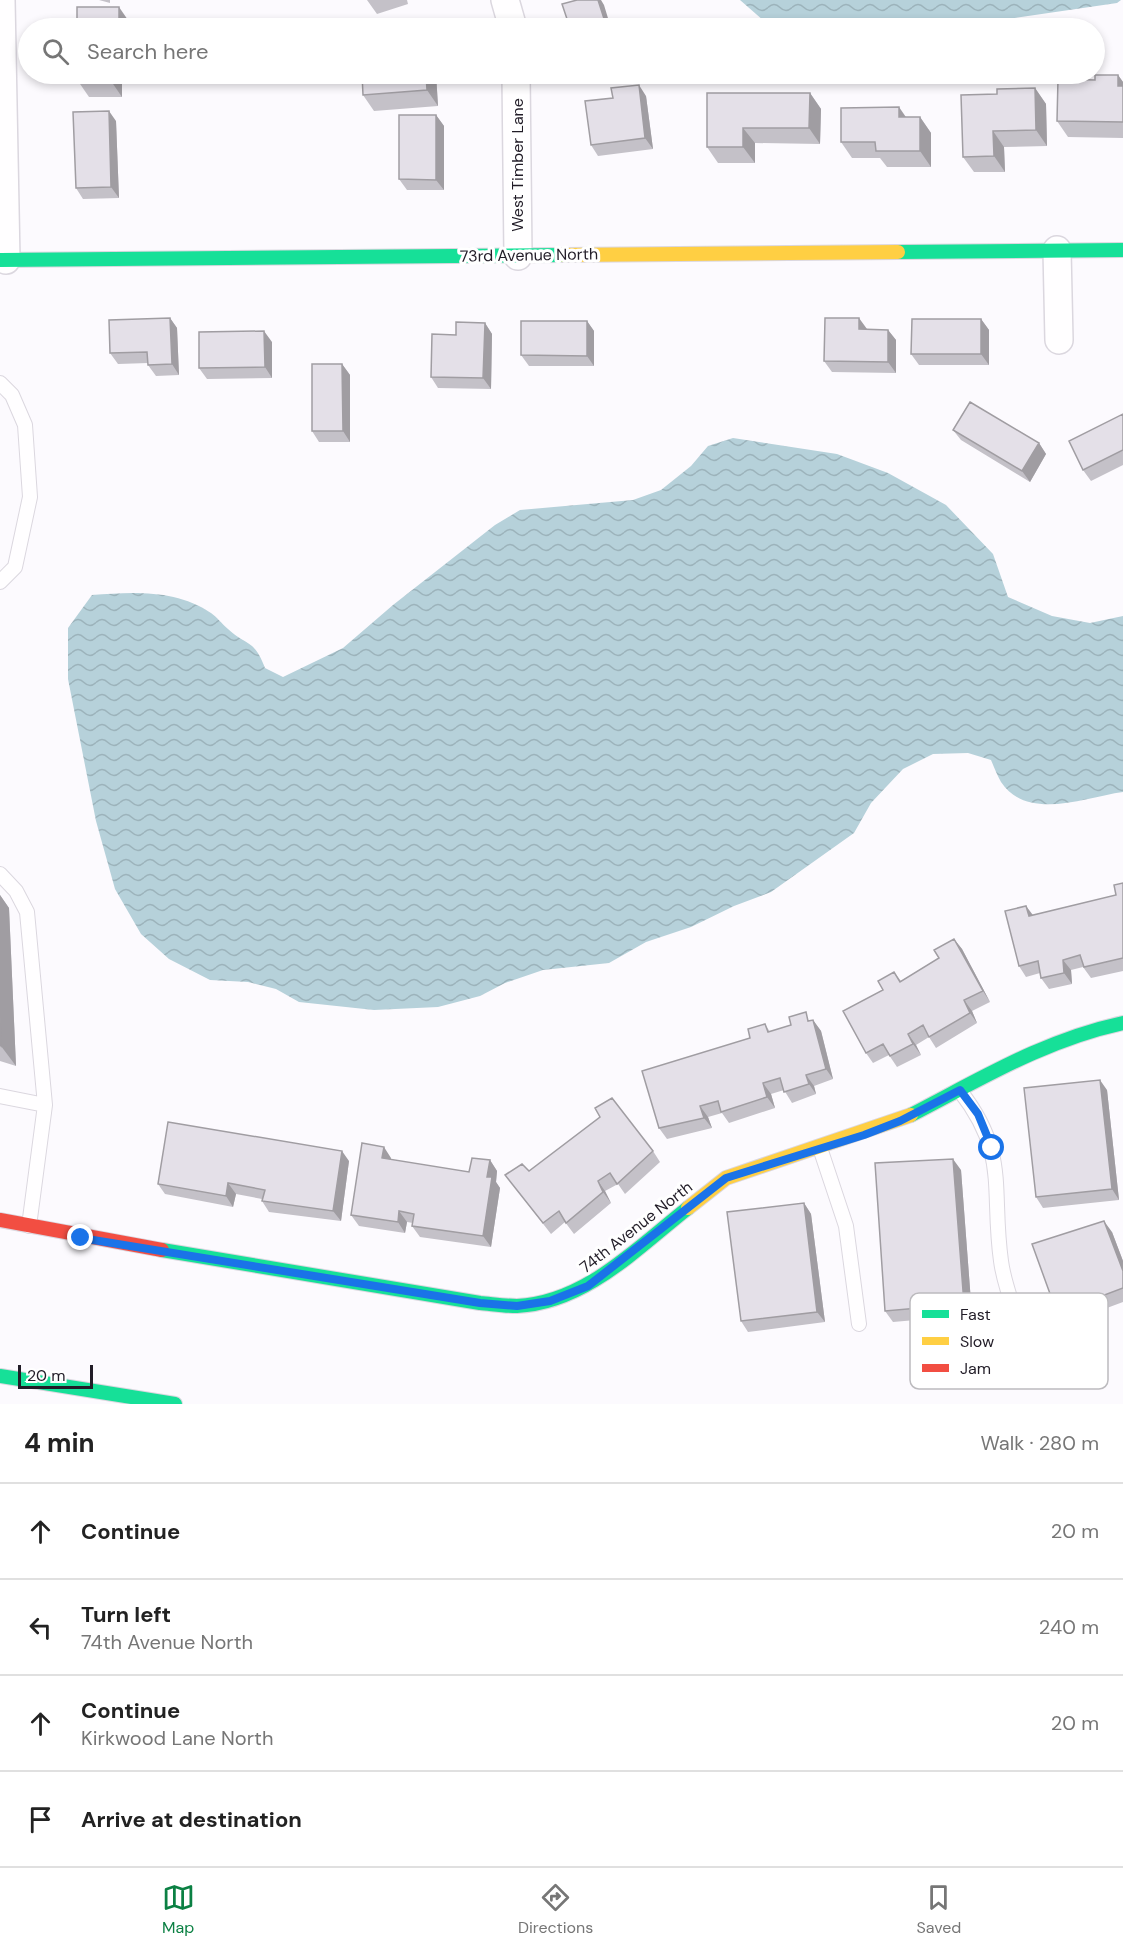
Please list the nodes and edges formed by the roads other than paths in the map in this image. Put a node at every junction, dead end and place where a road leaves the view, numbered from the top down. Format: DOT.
graph roads {
  1 [pos="2,0"];
  2 [pos="505,0"];
  3 [pos="510,18"];
  4 [pos="516,84"];
  5 [pos="1057,250"];
  6 [pos="1123,250"];
  7 [pos="518,256"];
  8 [pos="3,260"];
  9 [pos="1059,340"];
  10 [pos="0,383"];
  11 [pos="0,582"];
  12 [pos="0,874"];
  13 [pos="1123,1023"];
  14 [pos="960,1090"];
  15 [pos="0,1096"];
  16 [pos="45,1105"];
  17 [pos="820,1148"];
  18 [pos="0,1220"];
  19 [pos="28,1228"];
  20 [pos="1010,1293"];
  21 [pos="859,1324"];
  22 [pos="0,1376"];
  23 [pos="175,1404"];
  1 -- 8 [label="street"];
  2 -- 3 [label="street"];
  4 -- 7 [label="street, West Timber Lane"];
  5 -- 6 [label="main road, 73rd Avenue North"];
  5 -- 7 [label="main road, 73rd Avenue North"];
  5 -- 9 [label="street"];
  7 -- 8 [label="main road, 73rd Avenue North"];
  10 -- 11 [label="lane"];
  12 -- 16 [label="lane"];
  13 -- 14 [label="main road, 74th Avenue North"];
  14 -- 17 [label="main road, 74th Avenue North"];
  14 -- 20 [label="lane"];
  15 -- 16 [label="lane"];
  16 -- 19 [label="lane"];
  17 -- 19 [label="main road, 74th Avenue North"];
  17 -- 21 [label="lane"];
  18 -- 19 [label="main road, 74th Avenue North"];
  22 -- 23 [label="main road"];
}
